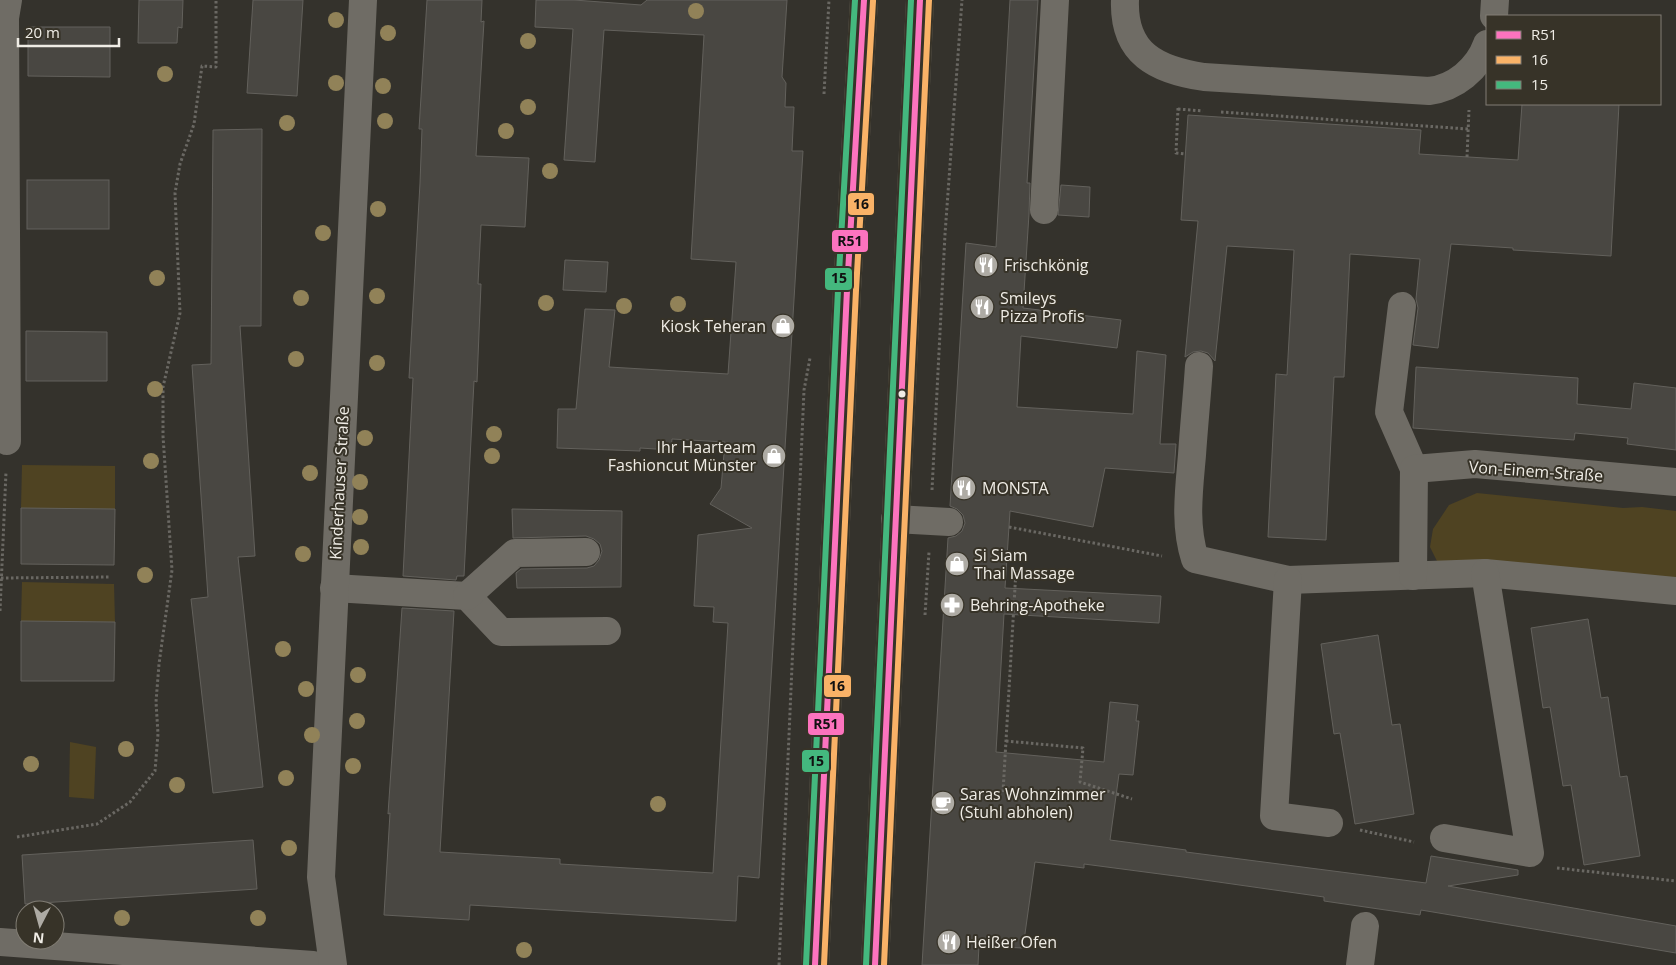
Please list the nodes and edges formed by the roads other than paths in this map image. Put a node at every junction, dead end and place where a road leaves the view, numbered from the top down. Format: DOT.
graph roads {
  1 [pos="8,0"];
  2 [pos="363,0"];
  3 [pos="864,0"];
  4 [pos="920,0"];
  5 [pos="1055,0"];
  6 [pos="1125,0"];
  7 [pos="1495,0"];
  8 [pos="1494,15"];
  9 [pos="1486,46"];
  10 [pos="1044,210"];
  11 [pos="1402,306"];
  12 [pos="1199,366"];
  13 [pos="7,441"];
  14 [pos="1414,469"];
  15 [pos="1676,482"];
  16 [pos="895,519"];
  17 [pos="939,522"];
  18 [pos="586,552"];
  19 [pos="1486,573"];
  20 [pos="1413,576"];
  21 [pos="1288,580"];
  22 [pos="334,588"];
  23 [pos="1676,591"];
  24 [pos="467,596"];
  25 [pos="607,631"];
  26 [pos="1329,823"];
  27 [pos="1444,838"];
  28 [pos="1365,926"];
  29 [pos="0,942"];
  30 [pos="312,965"];
  31 [pos="333,965"];
  32 [pos="815,965"];
  33 [pos="875,965"];
  34 [pos="1360,965"];
  1 -- 13 [label="street"];
  2 -- 22 [label="street, Kinderhauser Straße"];
  3 -- 32 [label="main road"];
  4 -- 16 [label="main road"];
  5 -- 10 [label="street"];
  6 -- 9 [label="street"];
  7 -- 8 [label="street"];
  11 -- 14 [label="street"];
  12 -- 21 [label="street"];
  14 -- 15 [label="street, Von-Einem-Straße"];
  14 -- 20 [label="street"];
  16 -- 17 [label="street"];
  16 -- 33 [label="main road"];
  18 -- 24 [label="street"];
  19 -- 20 [label="street"];
  19 -- 23 [label="street"];
  19 -- 27 [label="street"];
  20 -- 21 [label="street"];
  21 -- 26 [label="street"];
  22 -- 24 [label="street"];
  22 -- 31 [label="street, Kinderhauser Straße"];
  24 -- 25 [label="street"];
  28 -- 34 [label="street"];
  29 -- 30 [label="street"];
}
